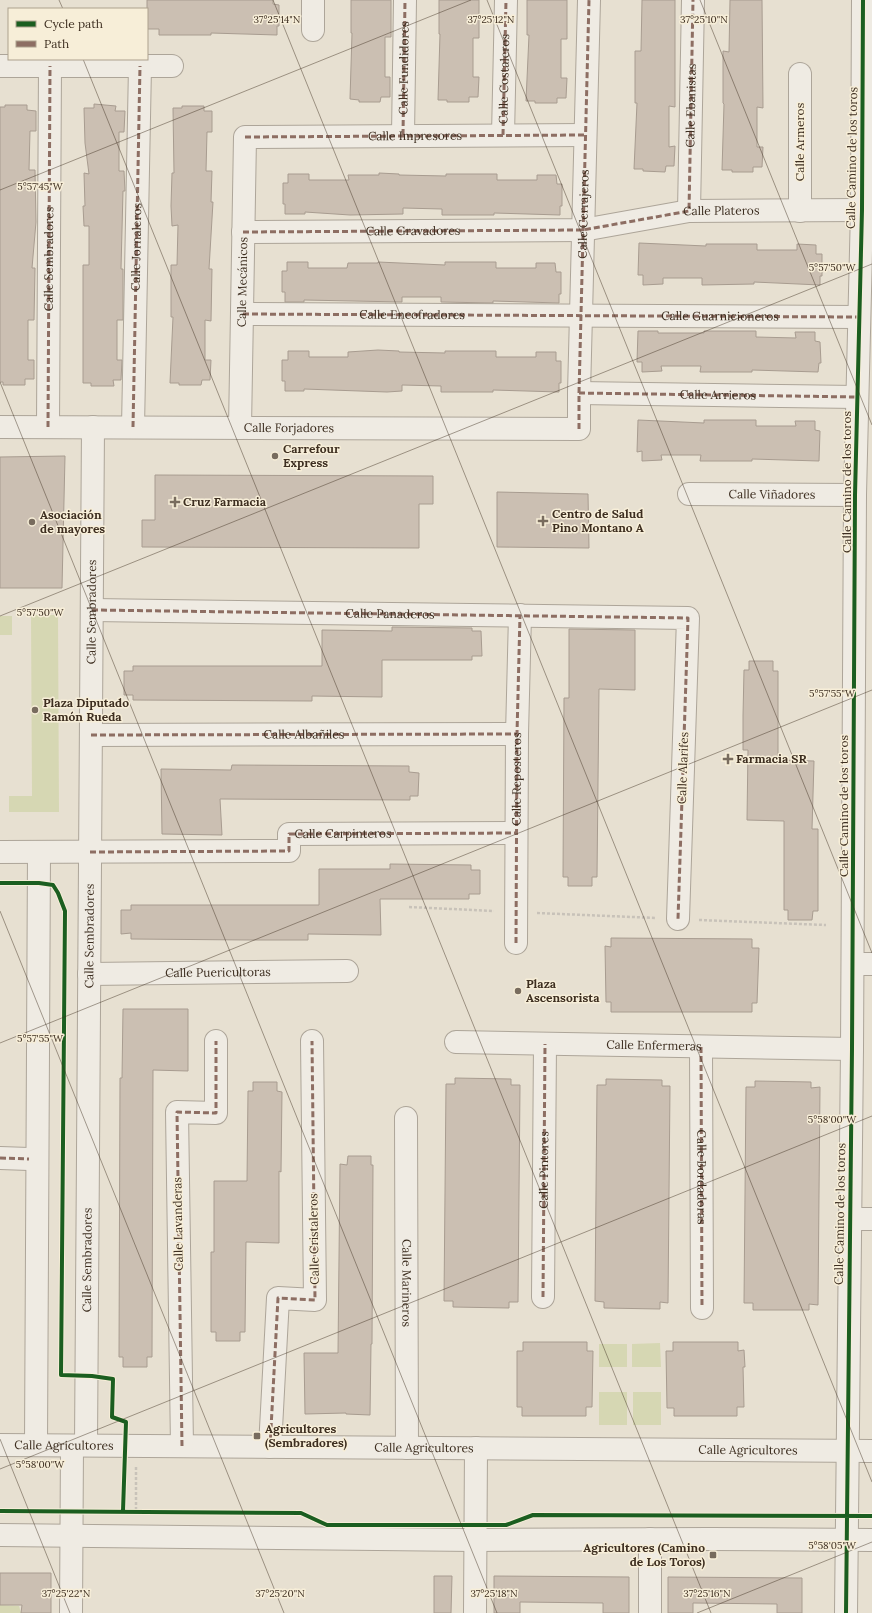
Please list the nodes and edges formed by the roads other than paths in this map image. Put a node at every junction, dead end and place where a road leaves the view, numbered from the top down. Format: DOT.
graph roads {
  1 [pos="313,0"];
  2 [pos="405,0"];
  3 [pos="506,0"];
  4 [pos="589,0"];
  5 [pos="693,0"];
  6 [pos="863,0"];
  7 [pos="313,30"];
  8 [pos="868,61"];
  9 [pos="0,66"];
  10 [pos="50,66"];
  11 [pos="140,66"];
  12 [pos="172,66"];
  13 [pos="800,74"];
  14 [pos="403,135"];
  15 [pos="503,135"];
  16 [pos="586,135"];
  17 [pos="245,137"];
  18 [pos="872,174"];
  19 [pos="862,210"];
  20 [pos="689,211"];
  21 [pos="800,211"];
  22 [pos="583,230"];
  23 [pos="243,232"];
  24 [pos="243,314"];
  25 [pos="581,316"];
  26 [pos="860,317"];
  27 [pos="579,393"];
  28 [pos="857,396"];
  29 [pos="0,427"];
  30 [pos="48,427"];
  31 [pos="92,427"];
  32 [pos="133,427"];
  33 [pos="240,428"];
  34 [pos="579,429"];
  35 [pos="861,483"];
  36 [pos="689,494"];
  37 [pos="92,610"];
  38 [pos="520,614"];
  39 [pos="688,618"];
  40 [pos="863,720"];
  41 [pos="516,734"];
  42 [pos="91,735"];
  43 [pos="516,833"];
  44 [pos="0,852"];
  45 [pos="39,852"];
  46 [pos="90,852"];
  47 [pos="678,919"];
  48 [pos="516,943"];
  49 [pos="862,964"];
  50 [pos="346,971"];
  51 [pos="89,974"];
  52 [pos="312,1040"];
  53 [pos="216,1041"];
  54 [pos="456,1042"];
  55 [pos="545,1044"];
  56 [pos="701,1047"];
  57 [pos="852,1049"];
  58 [pos="406,1118"];
  59 [pos="0,1158"];
  60 [pos="29,1159"];
  61 [pos="850,1219"];
  62 [pos="872,1219"];
  63 [pos="543,1297"];
  64 [pos="702,1308"];
  65 [pos="0,1445"];
  66 [pos="36,1445"];
  67 [pos="79,1446"];
  68 [pos="182,1446"];
  69 [pos="270,1447"];
  70 [pos="407,1448"];
  71 [pos="476,1448"];
  72 [pos="848,1451"];
  73 [pos="872,1451"];
  74 [pos="0,1536"];
  75 [pos="71,1536"];
  76 [pos="475,1540"];
  77 [pos="650,1540"];
  78 [pos="846,1540"];
  79 [pos="872,1540"];
  80 [pos="70,1613"];
  81 [pos="475,1613"];
  82 [pos="650,1613"];
  83 [pos="846,1613"];
  1 -- 7 [label="street"];
  2 -- 14 [label="street, Calle Fundidores"];
  3 -- 15 [label="street, Calle Costaleros"];
  4 -- 16 [label="street, Calle Cerrajeros"];
  5 -- 20 [label="street, Calle Ebanistas"];
  6 -- 8 [label="street, Calle Camino de los toros"];
  8 -- 19 [label="street, Calle Camino de los toros"];
  9 -- 10 [label="street"];
  10 -- 11 [label="street"];
  10 -- 30 [label="street, Calle Sembradores"];
  11 -- 12 [label="street"];
  11 -- 32 [label="street, Calle Jornaleros"];
  13 -- 21 [label="street, Calle Armeros"];
  14 -- 15 [label="street, Calle Impresores"];
  14 -- 17 [label="street, Calle Impresores"];
  15 -- 16 [label="street, Calle Impresores"];
  16 -- 22 [label="street, Calle Cerrajeros"];
  17 -- 23 [label="street, Calle Mecánicos"];
  18 -- 19 [label="street"];
  19 -- 21 [label="street, Calle Plateros"];
  19 -- 26 [label="street, Calle Camino de los toros"];
  20 -- 21 [label="street, Calle Plateros"];
  20 -- 22 [label="street, Calle Plateros"];
  22 -- 23 [label="street, Calle Gravadores"];
  22 -- 25 [label="street, Calle Cerrajeros"];
  23 -- 24 [label="street, Calle Mecánicos"];
  24 -- 25 [label="street, Calle Encofradores"];
  24 -- 33 [label="street, Calle Mecánicos"];
  25 -- 26 [label="street, Calle Guarnicioneros"];
  25 -- 27 [label="street, Calle Cerrajeros"];
  26 -- 28 [label="street, Calle Camino de los toros"];
  27 -- 28 [label="street, Calle Arrieros"];
  27 -- 34 [label="street, Calle Cerrajeros"];
  28 -- 35 [label="street, Calle Camino de los toros"];
  29 -- 30 [label="street, Calle Forjadores"];
  30 -- 31 [label="street, Calle Forjadores"];
  31 -- 32 [label="street, Calle Forjadores"];
  31 -- 37 [label="street, Calle Sembradores"];
  32 -- 33 [label="street, Calle Forjadores"];
  33 -- 34 [label="street, Calle Forjadores"];
  35 -- 36 [label="street, Calle Viñadores"];
  35 -- 40 [label="street, Calle Camino de los toros"];
  37 -- 38 [label="street, Calle Panaderos"];
  37 -- 42 [label="street, Calle Sembradores"];
  38 -- 39 [label="street, Calle Panaderos"];
  38 -- 41 [label="street, Calle Reposteros"];
  39 -- 47 [label="street, Calle Alarifes"];
  40 -- 49 [label="street, Calle Camino de los toros"];
  41 -- 42 [label="street, Calle Albañiles"];
  41 -- 43 [label="street, Calle Reposteros"];
  42 -- 46 [label="street, Calle Sembradores"];
  43 -- 46 [label="street, Calle Carpinteros"];
  43 -- 48 [label="street, Calle Reposteros"];
  44 -- 45 [label="street"];
  45 -- 46 [label="street"];
  45 -- 66 [label="street"];
  46 -- 51 [label="street, Calle Sembradores"];
  49 -- 57 [label="street, Calle Camino de los toros"];
  50 -- 51 [label="street, Calle Puericultoras"];
  51 -- 67 [label="street, Calle Sembradores"];
  52 -- 69 [label="street, Calle Cristaleros"];
  53 -- 68 [label="street, Calle Lavanderas"];
  54 -- 55 [label="street, Calle Enfermeras"];
  55 -- 56 [label="street, Calle Enfermeras"];
  55 -- 63 [label="street, Calle Pintores"];
  56 -- 57 [label="street, Calle Enfermeras"];
  56 -- 64 [label="street, Calle Bordadoras"];
  57 -- 61 [label="street, Calle Camino de los toros"];
  58 -- 70 [label="street, Calle Marineros"];
  59 -- 60 [label="street"];
  61 -- 62 [label="street"];
  61 -- 72 [label="street, Calle Camino de los toros"];
  65 -- 66 [label="street, Calle Agricultores"];
  66 -- 67 [label="street, Calle Agricultores"];
  67 -- 68 [label="street, Calle Agricultores"];
  67 -- 75 [label="street, Calle Sembradores"];
  68 -- 69 [label="street, Calle Agricultores"];
  69 -- 70 [label="street, Calle Agricultores"];
  70 -- 71 [label="street, Calle Agricultores"];
  71 -- 72 [label="street, Calle Agricultores"];
  71 -- 76 [label="street"];
  72 -- 73 [label="street, Calle Agricultores"];
  72 -- 78 [label="street, Calle Camino de los toros"];
  74 -- 75 [label="street"];
  75 -- 76 [label="street"];
  75 -- 80 [label="street, Calle Sembradores"];
  76 -- 77 [label="street"];
  76 -- 81 [label="street"];
  77 -- 78 [label="street"];
  77 -- 82 [label="street"];
  78 -- 79 [label="street"];
  78 -- 83 [label="street, Calle Camino de los toros"];
}
